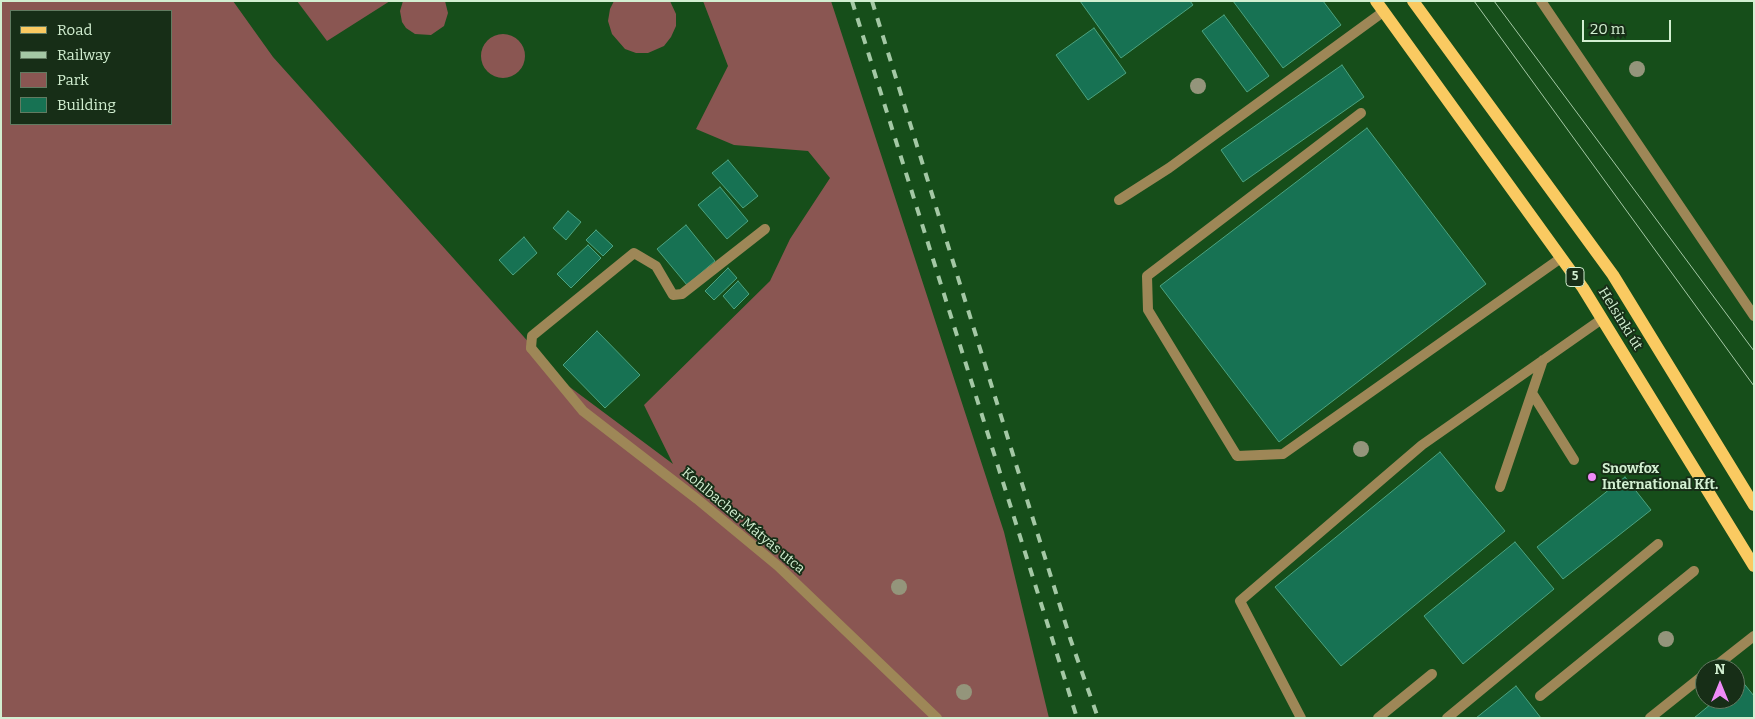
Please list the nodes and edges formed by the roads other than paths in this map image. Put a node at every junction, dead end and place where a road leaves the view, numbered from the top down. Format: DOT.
graph roads {
  1 [pos="1413,1"];
  2 [pos="1541,1"];
  3 [pos="1379,6"];
  4 [pos="1361,113"];
  5 [pos="1119,200"];
  6 [pos="765,229"];
  7 [pos="1561,258"];
  8 [pos="1754,316"];
  9 [pos="1602,319"];
  10 [pos="1543,360"];
  11 [pos="1532,393"];
  12 [pos="1574,460"];
  13 [pos="1500,487"];
  14 [pos="1754,505"];
  15 [pos="1658,544"];
  16 [pos="1754,566"];
  17 [pos="1694,571"];
  18 [pos="1754,636"];
  19 [pos="1725,659"];
  20 [pos="1432,674"];
  21 [pos="1695,682"];
  22 [pos="1540,696"];
  23 [pos="936,718"];
  24 [pos="1301,718"];
  25 [pos="1378,718"];
  26 [pos="1447,718"];
  27 [pos="1650,718"];
  1 -- 14 [label="main road, Helsinki út / 5"];
  2 -- 8 [label="street"];
  3 -- 5 [label="street"];
  3 -- 7 [label="main road, Helsinki út / 5"];
  4 -- 7 [label="street"];
  6 -- 23 [label="street, Kohlbacher Mátyás utca"];
  7 -- 9 [label="main road, Helsinki út / 5"];
  9 -- 10 [label="street"];
  9 -- 16 [label="main road, Helsinki út / 5"];
  10 -- 11 [label="street"];
  10 -- 24 [label="street"];
  11 -- 12 [label="street"];
  11 -- 13 [label="street"];
  15 -- 26 [label="street"];
  17 -- 22 [label="street"];
  18 -- 19 [label="street"];
  20 -- 25 [label="street"];
  21 -- 27 [label="street"];
}
